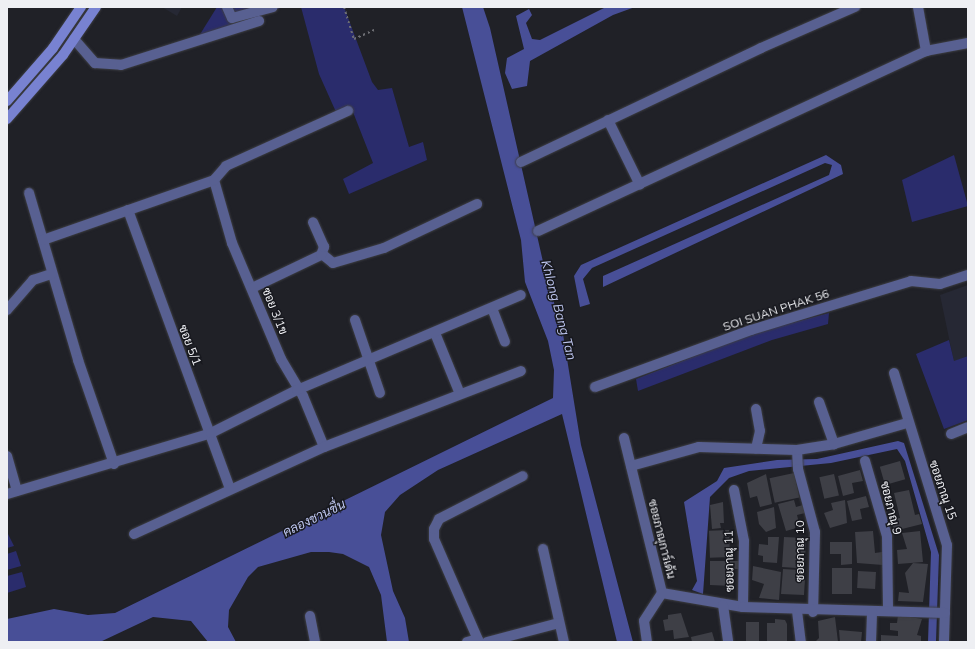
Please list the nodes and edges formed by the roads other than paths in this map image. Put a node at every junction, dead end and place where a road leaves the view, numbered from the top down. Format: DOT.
graph roads {
  1 [pos="81,7"];
  2 [pos="96,7"];
  3 [pos="227,7"];
  4 [pos="274,7"];
  5 [pos="855,7"];
  6 [pos="918,7"];
  7 [pos="259,21"];
  8 [pos="74,39"];
  9 [pos="968,44"];
  10 [pos="926,52"];
  11 [pos="7,101"];
  12 [pos="348,111"];
  13 [pos="7,119"];
  14 [pos="608,120"];
  15 [pos="522,162"];
  16 [pos="214,180"];
  17 [pos="640,186"];
  18 [pos="29,193"];
  19 [pos="477,204"];
  20 [pos="128,210"];
  21 [pos="314,222"];
  22 [pos="538,231"];
  23 [pos="43,240"];
  24 [pos="322,254"];
  25 [pos="52,274"];
  26 [pos="968,275"];
  27 [pos="252,288"];
  28 [pos="521,296"];
  29 [pos="492,308"];
  30 [pos="7,310"];
  31 [pos="355,320"];
  32 [pos="435,333"];
  33 [pos="505,342"];
  34 [pos="370,360"];
  35 [pos="521,371"];
  36 [pos="894,374"];
  37 [pos="595,387"];
  38 [pos="297,390"];
  39 [pos="380,393"];
  40 [pos="460,394"];
  41 [pos="819,402"];
  42 [pos="756,409"];
  43 [pos="907,423"];
  44 [pos="968,427"];
  45 [pos="211,433"];
  46 [pos="951,434"];
  47 [pos="624,438"];
  48 [pos="834,444"];
  49 [pos="324,447"];
  50 [pos="756,449"];
  51 [pos="797,454"];
  52 [pos="7,456"];
  53 [pos="865,461"];
  54 [pos="114,464"];
  55 [pos="631,466"];
  56 [pos="523,476"];
  57 [pos="230,488"];
  58 [pos="734,490"];
  59 [pos="12,492"];
  60 [pos="134,534"];
  61 [pos="543,549"];
  62 [pos="662,593"];
  63 [pos="723,605"];
  64 [pos="743,608"];
  65 [pos="888,610"];
  66 [pos="797,611"];
  67 [pos="872,611"];
  68 [pos="812,612"];
  69 [pos="942,613"];
  70 [pos="310,616"];
  71 [pos="560,623"];
  72 [pos="481,641"];
  73 [pos="315,642"];
  74 [pos="466,642"];
  75 [pos="564,642"];
  76 [pos="647,642"];
  77 [pos="728,642"];
  78 [pos="801,642"];
  79 [pos="871,642"];
  80 [pos="944,642"];
  1 -- 11 [label="street"];
  2 -- 8 [label="street"];
  3 -- 4 [label="street"];
  5 -- 14 [label="street"];
  6 -- 10 [label="street"];
  7 -- 8 [label="street"];
  8 -- 13 [label="street"];
  9 -- 10 [label="street"];
  10 -- 17 [label="street"];
  12 -- 16 [label="street"];
  14 -- 15 [label="street"];
  14 -- 17 [label="street"];
  16 -- 20 [label="street"];
  16 -- 27 [label="street, ซอย 3/1ข"];
  17 -- 22 [label="street"];
  18 -- 23 [label="street"];
  19 -- 24 [label="street"];
  20 -- 23 [label="street"];
  20 -- 45 [label="street, ซอย 5/1"];
  21 -- 24 [label="street"];
  23 -- 25 [label="street"];
  24 -- 27 [label="street"];
  25 -- 30 [label="street"];
  25 -- 54 [label="street"];
  26 -- 37 [label="street, SOI SUAN PHAK 56"];
  27 -- 38 [label="street, ซอย 3/1ข"];
  28 -- 29 [label="street"];
  29 -- 32 [label="street"];
  29 -- 33 [label="street"];
  31 -- 34 [label="street"];
  32 -- 34 [label="street"];
  32 -- 40 [label="street"];
  34 -- 38 [label="street"];
  34 -- 39 [label="street"];
  35 -- 40 [label="street"];
  36 -- 43 [label="street, ซอยภาณุ 15"];
  38 -- 45 [label="street"];
  38 -- 49 [label="street, ซอย 3/1ข"];
  40 -- 49 [label="street"];
  41 -- 48 [label="street"];
  42 -- 50 [label="street"];
  43 -- 48 [label="street"];
  43 -- 69 [label="street, ซอยภาณุ 15"];
  44 -- 46 [label="street"];
  45 -- 54 [label="street"];
  45 -- 57 [label="street, ซอย 5/1"];
  47 -- 55 [label="street, ซอยภาณุการ์เด้น"];
  48 -- 51 [label="street"];
  49 -- 57 [label="street"];
  50 -- 51 [label="street"];
  50 -- 55 [label="street"];
  51 -- 68 [label="street, ซอยภาณุ 10"];
  52 -- 59 [label="street"];
  53 -- 65 [label="street, ซอยภาณุ 9"];
  54 -- 59 [label="street"];
  55 -- 62 [label="street, ซอยภาณุการ์เด้น"];
  56 -- 72 [label="street"];
  57 -- 60 [label="street"];
  58 -- 64 [label="street, ซอยภาณุ 11"];
  61 -- 71 [label="street"];
  62 -- 63 [label="street"];
  62 -- 76 [label="street, ซอยภาณุการ์เด้น"];
  63 -- 64 [label="street"];
  63 -- 77 [label="street"];
  64 -- 66 [label="street"];
  65 -- 67 [label="street"];
  65 -- 69 [label="street"];
  66 -- 68 [label="street"];
  66 -- 78 [label="street"];
  67 -- 68 [label="street"];
  67 -- 79 [label="street"];
  69 -- 80 [label="street, ซอยภาณุ 15"];
  70 -- 73 [label="street"];
  71 -- 72 [label="street"];
  71 -- 75 [label="street"];
  72 -- 74 [label="street"];
}
